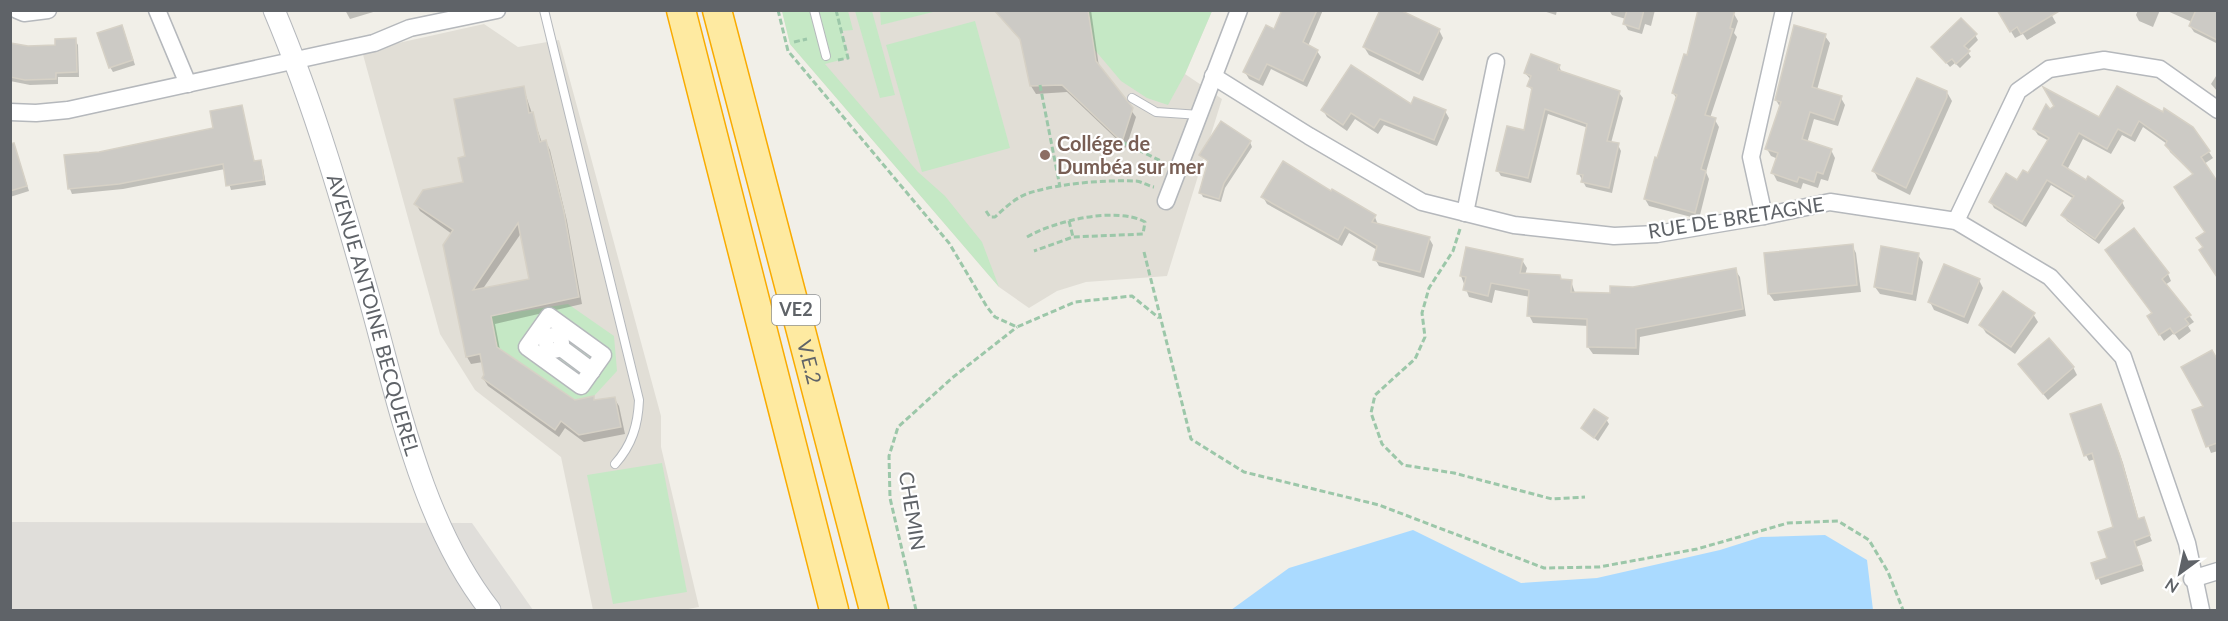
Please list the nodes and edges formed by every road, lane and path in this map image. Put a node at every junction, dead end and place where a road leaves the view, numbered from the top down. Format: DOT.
graph roads {
  1 [pos="16,10"];
  2 [pos="48,10"];
  3 [pos="157,10"];
  4 [pos="274,10"];
  5 [pos="497,10"];
  6 [pos="544,10"];
  7 [pos="681,10"];
  8 [pos="717,10"];
  9 [pos="778,10"];
  10 [pos="814,10"];
  11 [pos="1239,10"];
  12 [pos="1784,10"];
  13 [pos="428,17"];
  14 [pos="826,56"];
  15 [pos="296,61"];
  16 [pos="1496,62"];
  17 [pos="1213,76"];
  18 [pos="188,84"];
  19 [pos="1040,85"];
  20 [pos="1132,98"];
  21 [pos="2217,110"];
  22 [pos="10,112"];
  23 [pos="1201,115"];
  24 [pos="1122,142"];
  25 [pos="1168,164"];
  26 [pos="1060,188"];
  27 [pos="1164,194"];
  28 [pos="986,211"];
  29 [pos="1465,213"];
  30 [pos="1764,216"];
  31 [pos="1069,220"];
  32 [pos="1956,221"];
  33 [pos="1027,237"];
  34 [pos="1073,237"];
  35 [pos="1034,251"];
  36 [pos="1144,252"];
  37 [pos="1161,319"];
  38 [pos="1017,327"];
  39 [pos="552,341"];
  40 [pos="589,345"];
  41 [pos="577,360"];
  42 [pos="592,371"];
  43 [pos="566,376"];
  44 [pos="615,464"];
  45 [pos="1585,497"];
  46 [pos="2217,571"];
  47 [pos="2192,579"];
  48 [pos="490,610"];
  49 [pos="834,610"];
  50 [pos="874,610"];
  51 [pos="916,610"];
  52 [pos="1903,610"];
  53 [pos="2201,610"];
  1 -- 2 [label="street"];
  3 -- 18 [label="street"];
  4 -- 15 [label="street, AVENUE ANTOINE BECQUEREL"];
  5 -- 13 [label="street"];
  6 -- 44 [label="lane"];
  7 -- 49 [label="highway, V.E.2 / VE2"];
  8 -- 50 [label="highway, V.E.2 / VE2"];
  9 -- 38 [label="path"];
  10 -- 14 [label="lane"];
  11 -- 17 [label="street"];
  12 -- 30 [label="street"];
  13 -- 15 [label="street"];
  15 -- 18 [label="street"];
  15 -- 48 [label="street, AVENUE ANTOINE BECQUEREL"];
  16 -- 29 [label="street"];
  17 -- 23 [label="street"];
  17 -- 29 [label="street, RUE DE BRETAGNE"];
  18 -- 22 [label="street"];
  19 -- 26 [label="path"];
  20 -- 23 [label="lane"];
  21 -- 32 [label="street"];
  23 -- 27 [label="street"];
  24 -- 25 [label="path"];
  26 -- 27 [label="path"];
  26 -- 28 [label="path"];
  29 -- 30 [label="street, RUE DE BRETAGNE"];
  29 -- 45 [label="path"];
  30 -- 32 [label="street, RUE DE BRETAGNE"];
  31 -- 33 [label="path"];
  31 -- 34 [label="path"];
  31 -- 34 [label="path"];
  32 -- 47 [label="street, RUE DE BRETAGNE"];
  34 -- 35 [label="path"];
  36 -- 37 [label="path"];
  37 -- 38 [label="path, CHEMIN"];
  37 -- 52 [label="path"];
  38 -- 51 [label="path, CHEMIN"];
  39 -- 40 [label="street"];
  39 -- 41 [label="street"];
  39 -- 43 [label="street"];
  40 -- 41 [label="street"];
  40 -- 42 [label="street"];
  41 -- 42 [label="street"];
  41 -- 43 [label="street"];
  42 -- 43 [label="street"];
  46 -- 47 [label="street"];
  47 -- 53 [label="street, RUE DE BRETAGNE"];
}
